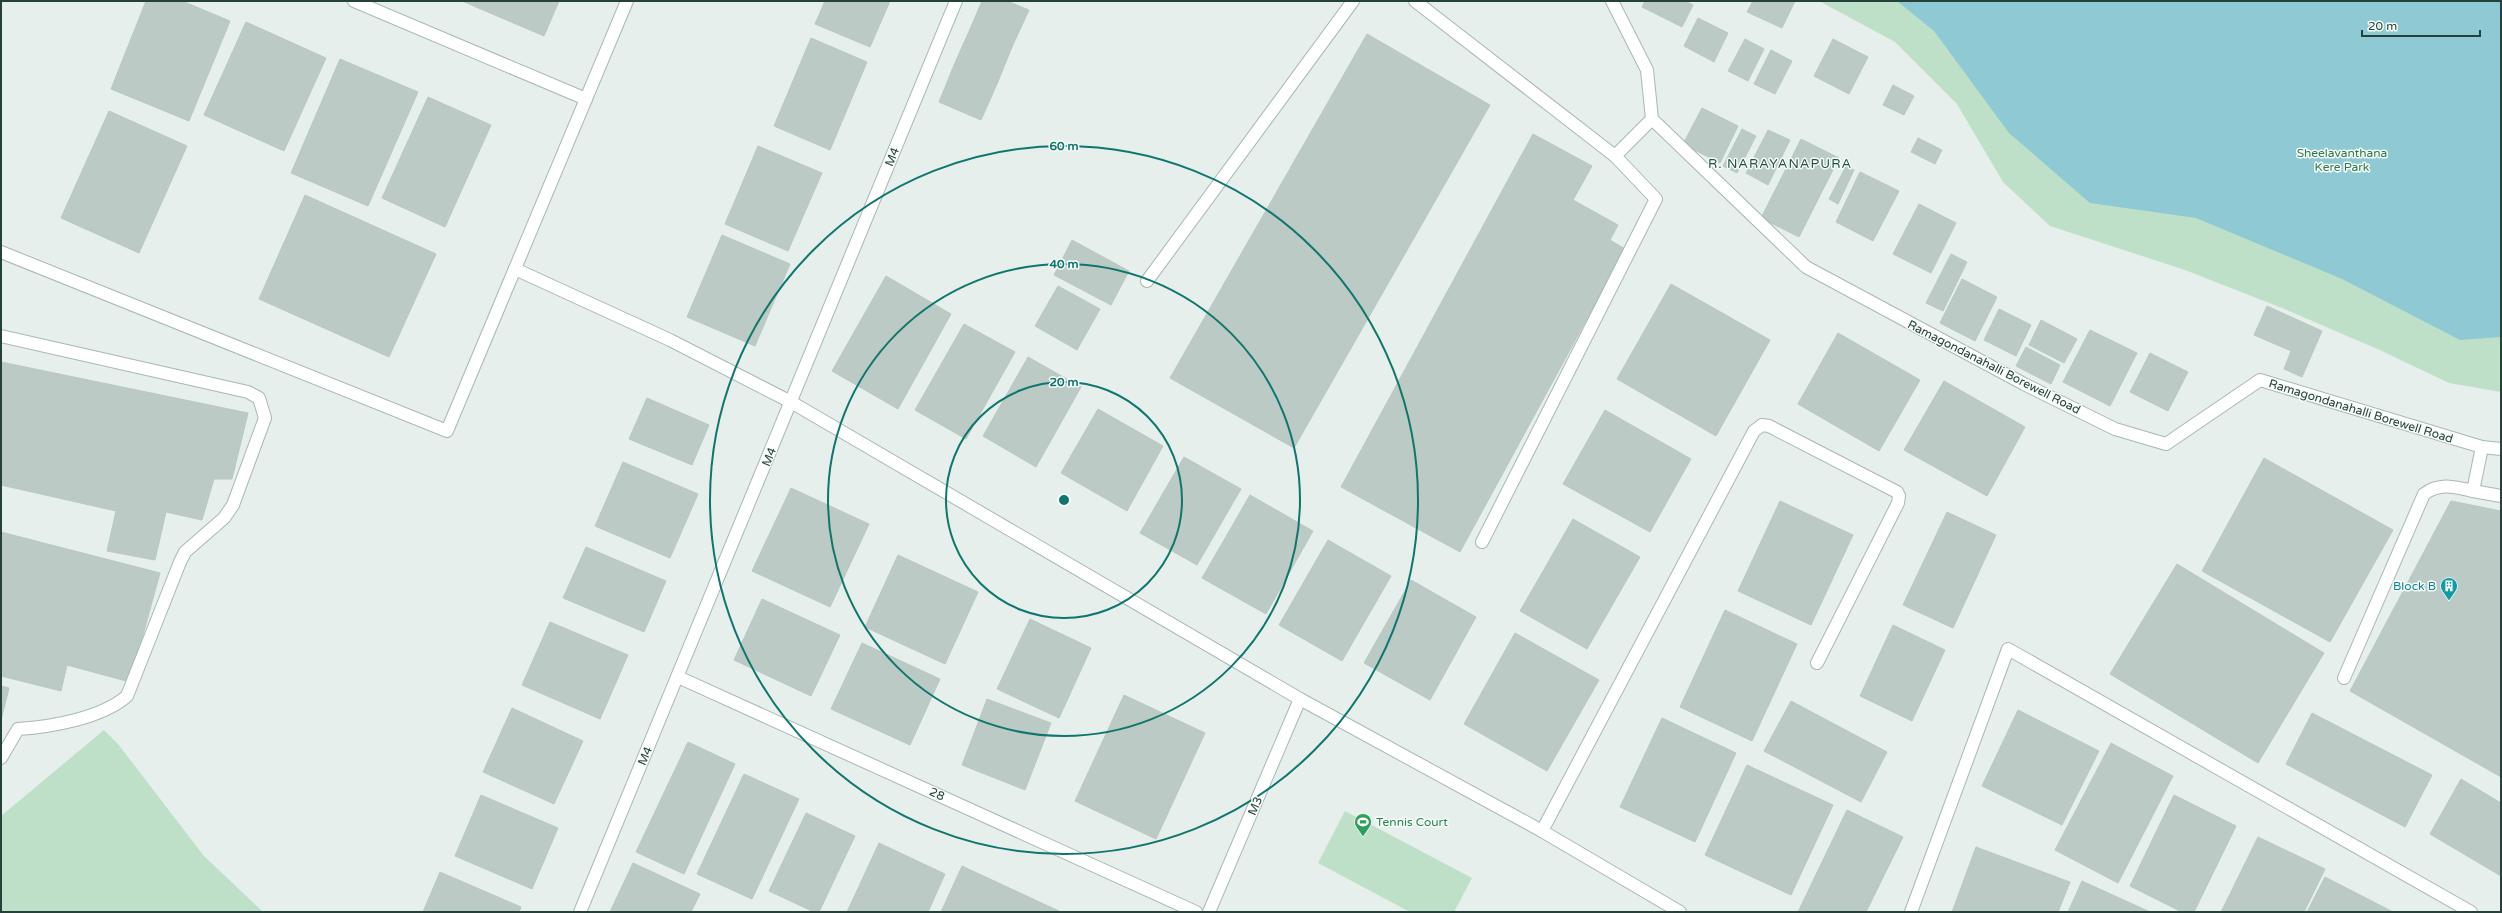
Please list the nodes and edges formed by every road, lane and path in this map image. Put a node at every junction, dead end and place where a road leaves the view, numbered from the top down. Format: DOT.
graph roads {
  1 [pos="354,1"];
  2 [pos="627,1"];
  3 [pos="956,1"];
  4 [pos="1353,1"];
  5 [pos="1415,1"];
  6 [pos="1612,1"];
  7 [pos="586,100"];
  8 [pos="1652,119"];
  9 [pos="1615,156"];
  10 [pos="1,252"];
  11 [pos="515,269"];
  12 [pos="1147,281"];
  13 [pos="1,336"];
  14 [pos="791,402"];
  15 [pos="2482,447"];
  16 [pos="2501,449"];
  17 [pos="2473,491"];
  18 [pos="2501,496"];
  19 [pos="1482,542"];
  20 [pos="1817,663"];
  21 [pos="678,676"];
  22 [pos="2344,678"];
  23 [pos="1300,699"];
  24 [pos="1,758"];
  25 [pos="1542,831"];
  26 [pos="580,912"];
  27 [pos="1196,912"];
  28 [pos="1209,912"];
  29 [pos="1680,912"];
  30 [pos="1911,912"];
  31 [pos="2471,912"];
  1 -- 7 [label="street"];
  2 -- 7 [label="street"];
  3 -- 14 [label="street, M4"];
  4 -- 12 [label="street"];
  5 -- 9 [label="street"];
  6 -- 8 [label="street"];
  7 -- 11 [label="street"];
  8 -- 9 [label="street"];
  8 -- 15 [label="street, Ramagondanahalli Borewell Road"];
  9 -- 19 [label="street"];
  10 -- 11 [label="street"];
  11 -- 14 [label="street"];
  13 -- 24 [label="street"];
  14 -- 21 [label="street, M4"];
  14 -- 23 [label="street"];
  15 -- 16 [label="street, Ramagondanahalli Borewell Road"];
  15 -- 17 [label="street"];
  17 -- 18 [label="street"];
  17 -- 22 [label="street"];
  20 -- 25 [label="street"];
  21 -- 26 [label="street, M4"];
  21 -- 27 [label="street, 28"];
  23 -- 25 [label="street"];
  23 -- 28 [label="street, M3"];
  25 -- 29 [label="street"];
  30 -- 31 [label="street"];
}
